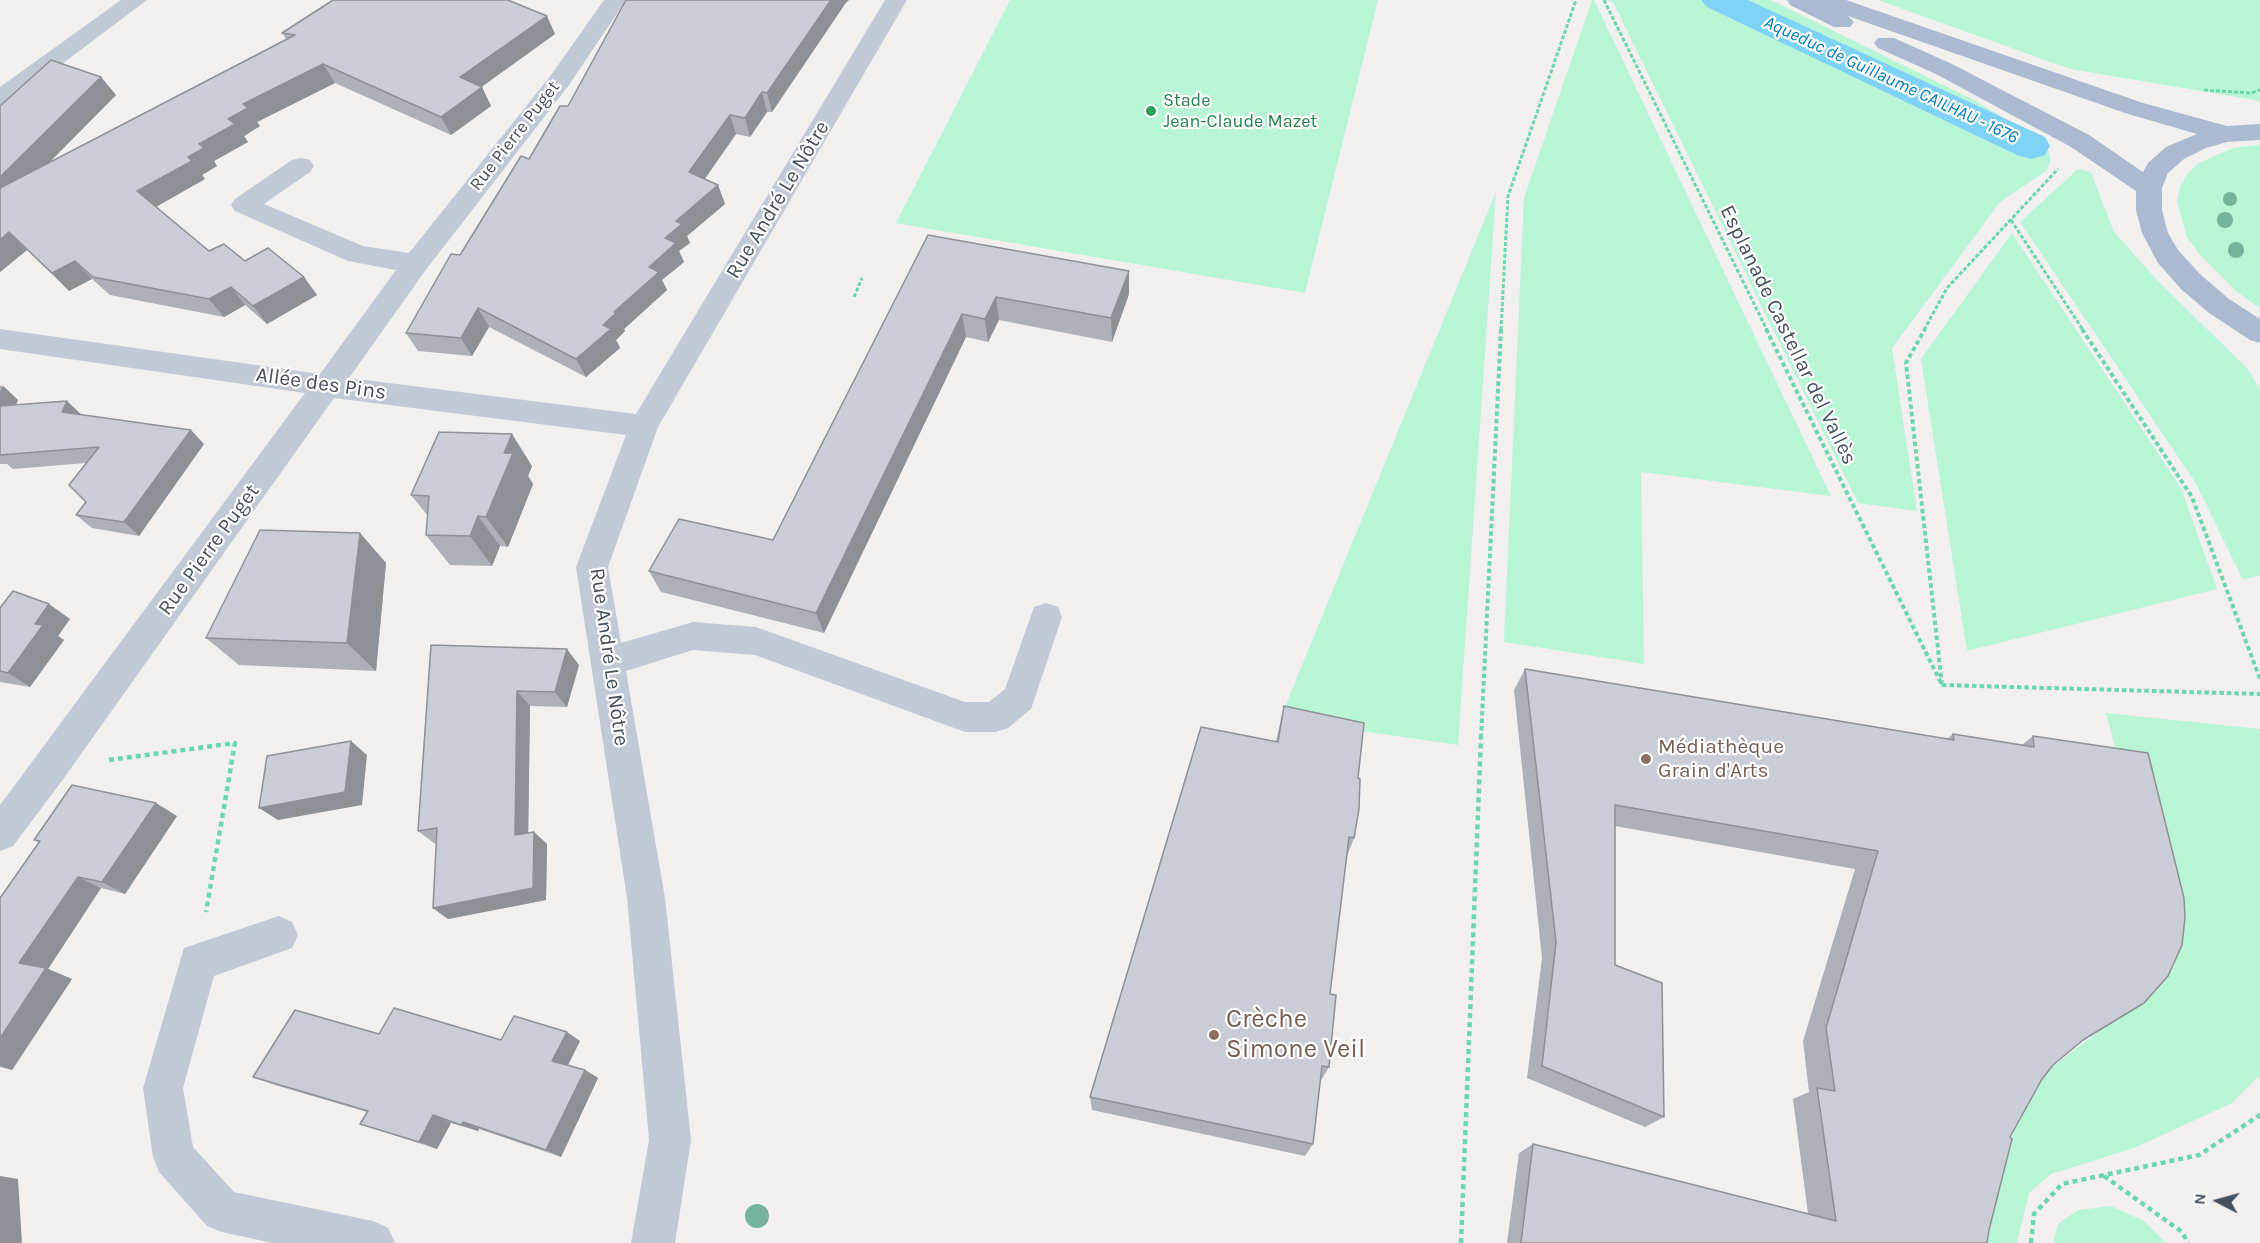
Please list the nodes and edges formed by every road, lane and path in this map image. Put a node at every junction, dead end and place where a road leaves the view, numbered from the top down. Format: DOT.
graph roads {
  1 [pos="136,0"];
  2 [pos="896,0"];
  3 [pos="1576,0"];
  4 [pos="1604,0"];
  5 [pos="1798,0"];
  6 [pos="1824,0"];
  7 [pos="608,2"];
  8 [pos="0,99"];
  9 [pos="2260,132"];
  10 [pos="2227,134"];
  11 [pos="2080,141"];
  12 [pos="301,166"];
  13 [pos="2150,189"];
  14 [pos="2011,220"];
  15 [pos="415,264"];
  16 [pos="862,278"];
  17 [pos="854,297"];
  18 [pos="2258,335"];
  19 [pos="0,339"];
  20 [pos="328,386"];
  21 [pos="644,426"];
  22 [pos="1046,617"];
  23 [pos="607,662"];
  24 [pos="2260,679"];
  25 [pos="1942,686"];
  26 [pos="2260,694"];
  27 [pos="51,767"];
  28 [pos="0,834"];
  29 [pos="279,935"];
  30 [pos="198,962"];
  31 [pos="2260,1115"];
  32 [pos="2104,1175"];
  33 [pos="373,1243"];
  34 [pos="653,1243"];
  35 [pos="1461,1243"];
  36 [pos="2031,1243"];
  37 [pos="2188,1243"];
  1 -- 8 [label="street"];
  2 -- 21 [label="street, Rue André Le Nôtre"];
  3 -- 35 [label="path"];
  4 -- 25 [label="path, Esplanade Castellar del Vallès"];
  5 -- 11 [label="main road"];
  6 -- 10 [label="main road"];
  7 -- 15 [label="street, Rue Pierre Puget"];
  9 -- 10 [label="main road"];
  10 -- 13 [label="main road"];
  11 -- 13 [label="main road"];
  11 -- 14 [label="path"];
  12 -- 15 [label="street"];
  13 -- 18 [label="main road"];
  14 -- 24 [label="path"];
  14 -- 25 [label="path"];
  15 -- 20 [label="street, Rue Pierre Puget"];
  16 -- 17 [label="path"];
  19 -- 20 [label="street, Allée des Pins"];
  20 -- 21 [label="street, Allée des Pins"];
  20 -- 27 [label="street, Rue Pierre Puget"];
  21 -- 23 [label="street, Rue André Le Nôtre"];
  22 -- 23 [label="street"];
  23 -- 34 [label="street, Rue André Le Nôtre"];
  25 -- 26 [label="path"];
  27 -- 28 [label="street, Rue Pierre Puget"];
  27 -- 30 [label="path"];
  29 -- 30 [label="street"];
  30 -- 33 [label="street"];
  31 -- 32 [label="path"];
  32 -- 36 [label="path"];
  32 -- 37 [label="path"];
}
